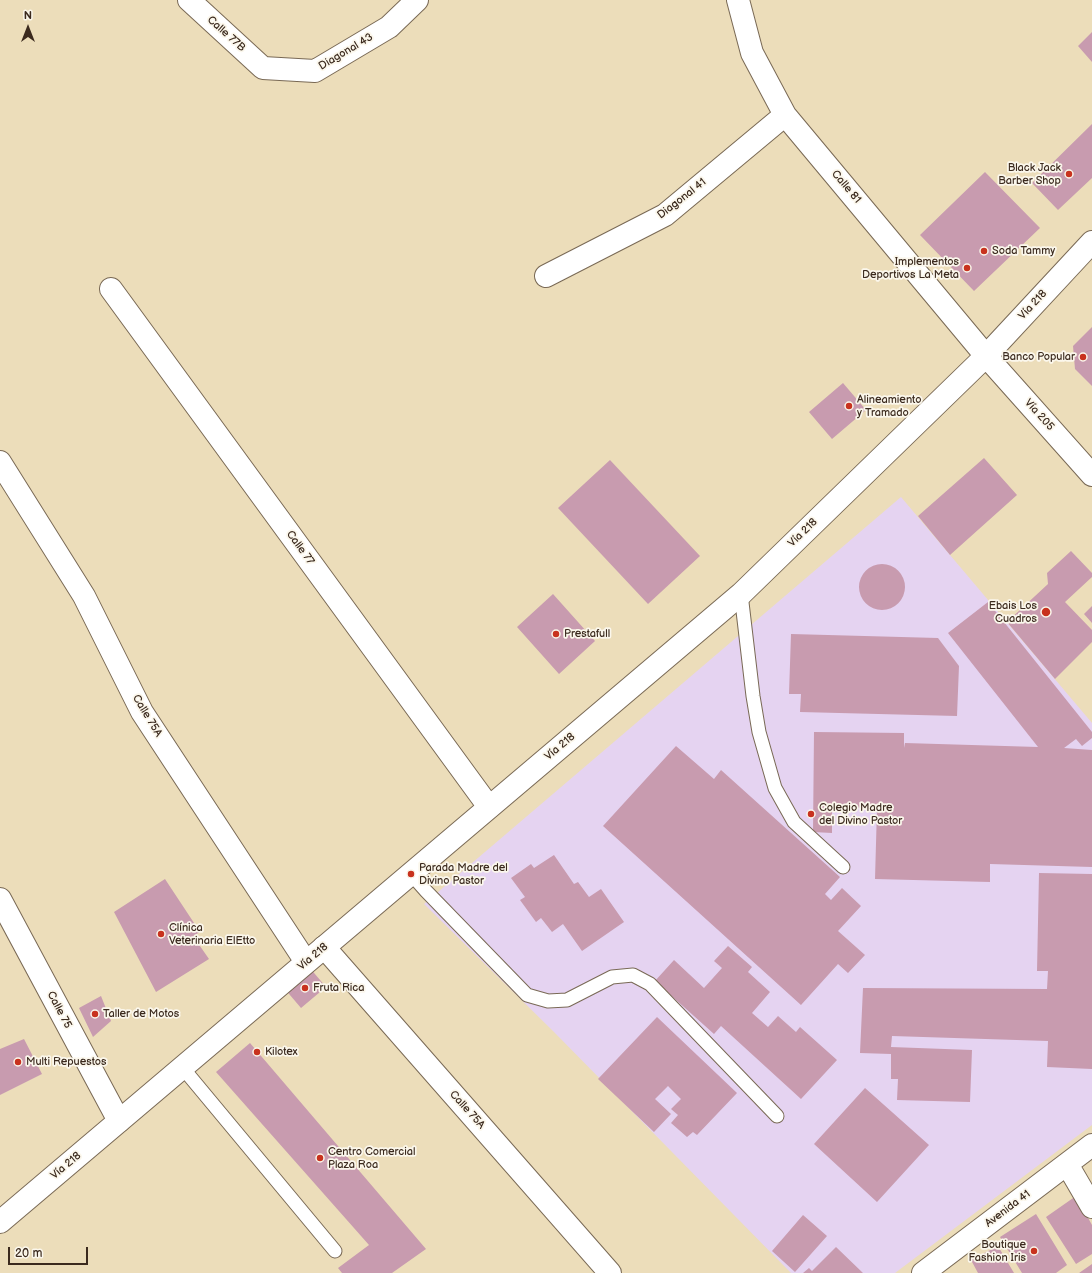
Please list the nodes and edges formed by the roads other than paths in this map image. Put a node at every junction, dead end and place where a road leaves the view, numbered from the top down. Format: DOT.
graph roads {
  1 [pos="189,0"];
  2 [pos="417,0"];
  3 [pos="738,0"];
  4 [pos="264,68"];
  5 [pos="785,115"];
  6 [pos="1092,242"];
  7 [pos="546,276"];
  8 [pos="111,290"];
  9 [pos="986,356"];
  10 [pos="0,462"];
  11 [pos="1092,475"];
  12 [pos="741,594"];
  13 [pos="489,807"];
  14 [pos="843,867"];
  15 [pos="411,874"];
  16 [pos="0,899"];
  17 [pos="324,947"];
  18 [pos="306,962"];
  19 [pos="182,1067"];
  20 [pos="776,1116"];
  21 [pos="119,1121"];
  22 [pos="1092,1145"];
  23 [pos="1067,1164"];
  24 [pos="1092,1207"];
  25 [pos="0,1222"];
  26 [pos="335,1251"];
  27 [pos="928,1272"];
  28 [pos="610,1273"];
  1 -- 4 [label="street, Calle 77B"];
  2 -- 4 [label="street, Diagonal 43"];
  3 -- 5 [label="street, Calle 81"];
  5 -- 7 [label="street, Diagonal 41"];
  5 -- 9 [label="street, Calle 81"];
  6 -- 9 [label="street, Vía 218"];
  8 -- 13 [label="street, Calle 77"];
  9 -- 11 [label="street, Vía 205"];
  9 -- 12 [label="street, Vía 218"];
  10 -- 18 [label="street, Calle 75A"];
  12 -- 13 [label="street, Vía 218"];
  12 -- 14 [label="lane"];
  13 -- 15 [label="street, Vía 218"];
  15 -- 17 [label="street, Vía 218"];
  15 -- 20 [label="lane"];
  16 -- 21 [label="street, Calle 75"];
  17 -- 18 [label="street, Vía 218"];
  17 -- 28 [label="street, Calle 75A"];
  18 -- 19 [label="street, Vía 218"];
  19 -- 21 [label="street, Vía 218"];
  19 -- 26 [label="lane"];
  21 -- 25 [label="street, Vía 218"];
  22 -- 23 [label="street, Avenida 41"];
  23 -- 24 [label="street"];
  23 -- 27 [label="street, Avenida 41"];
}
